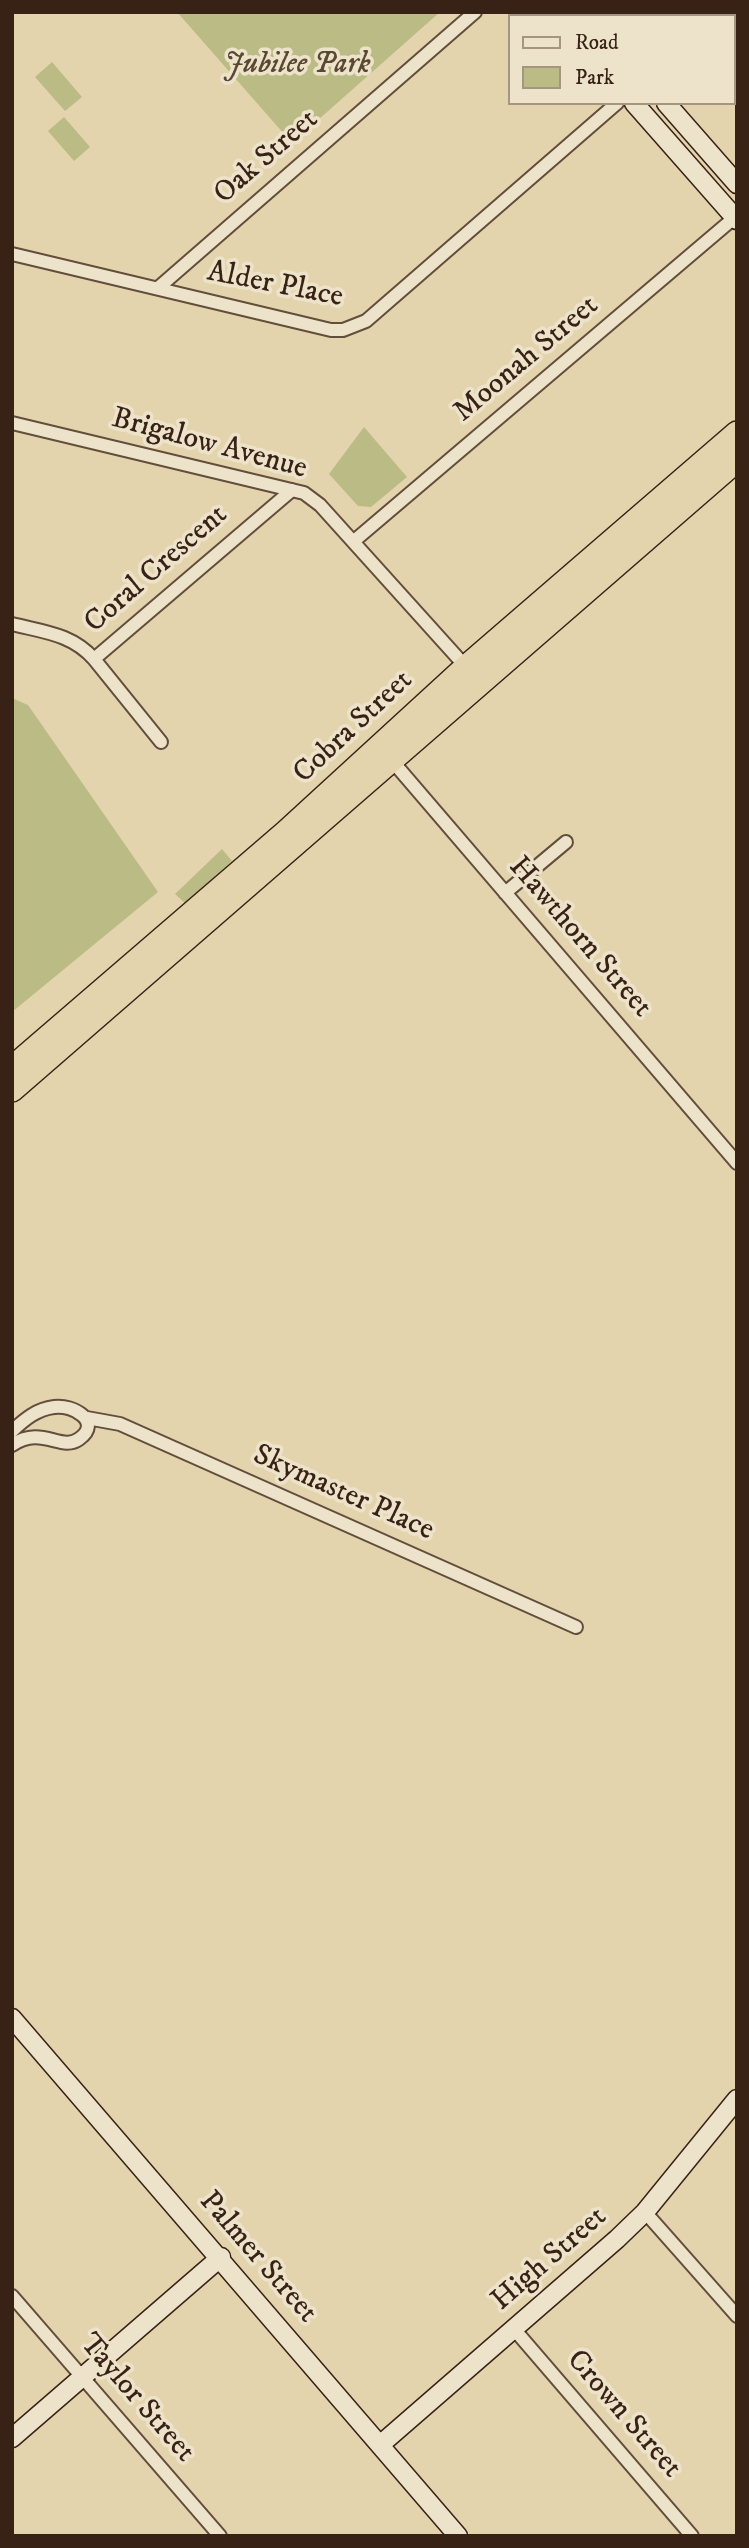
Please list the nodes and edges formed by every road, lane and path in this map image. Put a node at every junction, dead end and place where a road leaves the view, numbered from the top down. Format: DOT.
graph roads {
  1 [pos="475,12"];
  2 [pos="615,105"];
  3 [pos="636,105"];
  4 [pos="668,105"];
  5 [pos="737,184"];
  6 [pos="735,219"];
  7 [pos="12,254"];
  8 [pos="158,288"];
  9 [pos="12,423"];
  10 [pos="737,433"];
  11 [pos="737,460"];
  12 [pos="292,489"];
  13 [pos="354,541"];
  14 [pos="12,624"];
  15 [pos="94,659"];
  16 [pos="466,667"];
  17 [pos="488,674"];
  18 [pos="161,742"];
  19 [pos="387,755"];
  20 [pos="566,842"];
  21 [pos="505,893"];
  22 [pos="12,1068"];
  23 [pos="12,1090"];
  24 [pos="737,1163"];
  25 [pos="87,1418"];
  26 [pos="12,1431"];
  27 [pos="12,1445"];
  28 [pos="576,1627"];
  29 [pos="12,2018"];
  30 [pos="737,2099"];
  31 [pos="645,2211"];
  32 [pos="220,2257"];
  33 [pos="12,2296"];
  34 [pos="737,2316"];
  35 [pos="513,2329"];
  36 [pos="82,2377"];
  37 [pos="12,2438"];
  38 [pos="380,2445"];
  39 [pos="220,2536"];
  40 [pos="458,2536"];
  41 [pos="692,2536"];
  1 -- 8 [label="street, Oak Street"];
  2 -- 8 [label="street, Alder Place"];
  3 -- 6 [label="street"];
  4 -- 5 [label="street"];
  6 -- 13 [label="street, Moonah Street"];
  7 -- 8 [label="street, Alder Place"];
  9 -- 12 [label="street, Brigalow Avenue"];
  10 -- 16 [label="highway, Cobra Street"];
  11 -- 17 [label="highway, Cobra Street"];
  12 -- 13 [label="street, Brigalow Avenue"];
  12 -- 15 [label="street, Coral Crescent"];
  13 -- 16 [label="street, Brigalow Avenue"];
  14 -- 15 [label="street, Coral Crescent"];
  15 -- 18 [label="street"];
  16 -- 17 [label="street"];
  16 -- 19 [label="highway, Cobra Street"];
  17 -- 19 [label="highway, Cobra Street"];
  19 -- 21 [label="street, Hawthorn Street"];
  19 -- 22 [label="highway, Cobra Street"];
  19 -- 23 [label="highway, Cobra Street"];
  20 -- 21 [label="street"];
  21 -- 24 [label="street, Hawthorn Street"];
  25 -- 26 [label="street, Skymaster Place"];
  25 -- 27 [label="street"];
  25 -- 28 [label="street, Skymaster Place"];
  29 -- 32 [label="street, Palmer Street"];
  30 -- 31 [label="street, High Street"];
  31 -- 34 [label="street"];
  31 -- 35 [label="street, High Street"];
  32 -- 36 [label="street"];
  32 -- 38 [label="street, Palmer Street"];
  33 -- 36 [label="street, Taylor Street"];
  35 -- 38 [label="street, High Street"];
  35 -- 41 [label="street, Crown Street"];
  36 -- 37 [label="street"];
  36 -- 39 [label="street, Taylor Street"];
  38 -- 40 [label="street, Palmer Street"];
}
